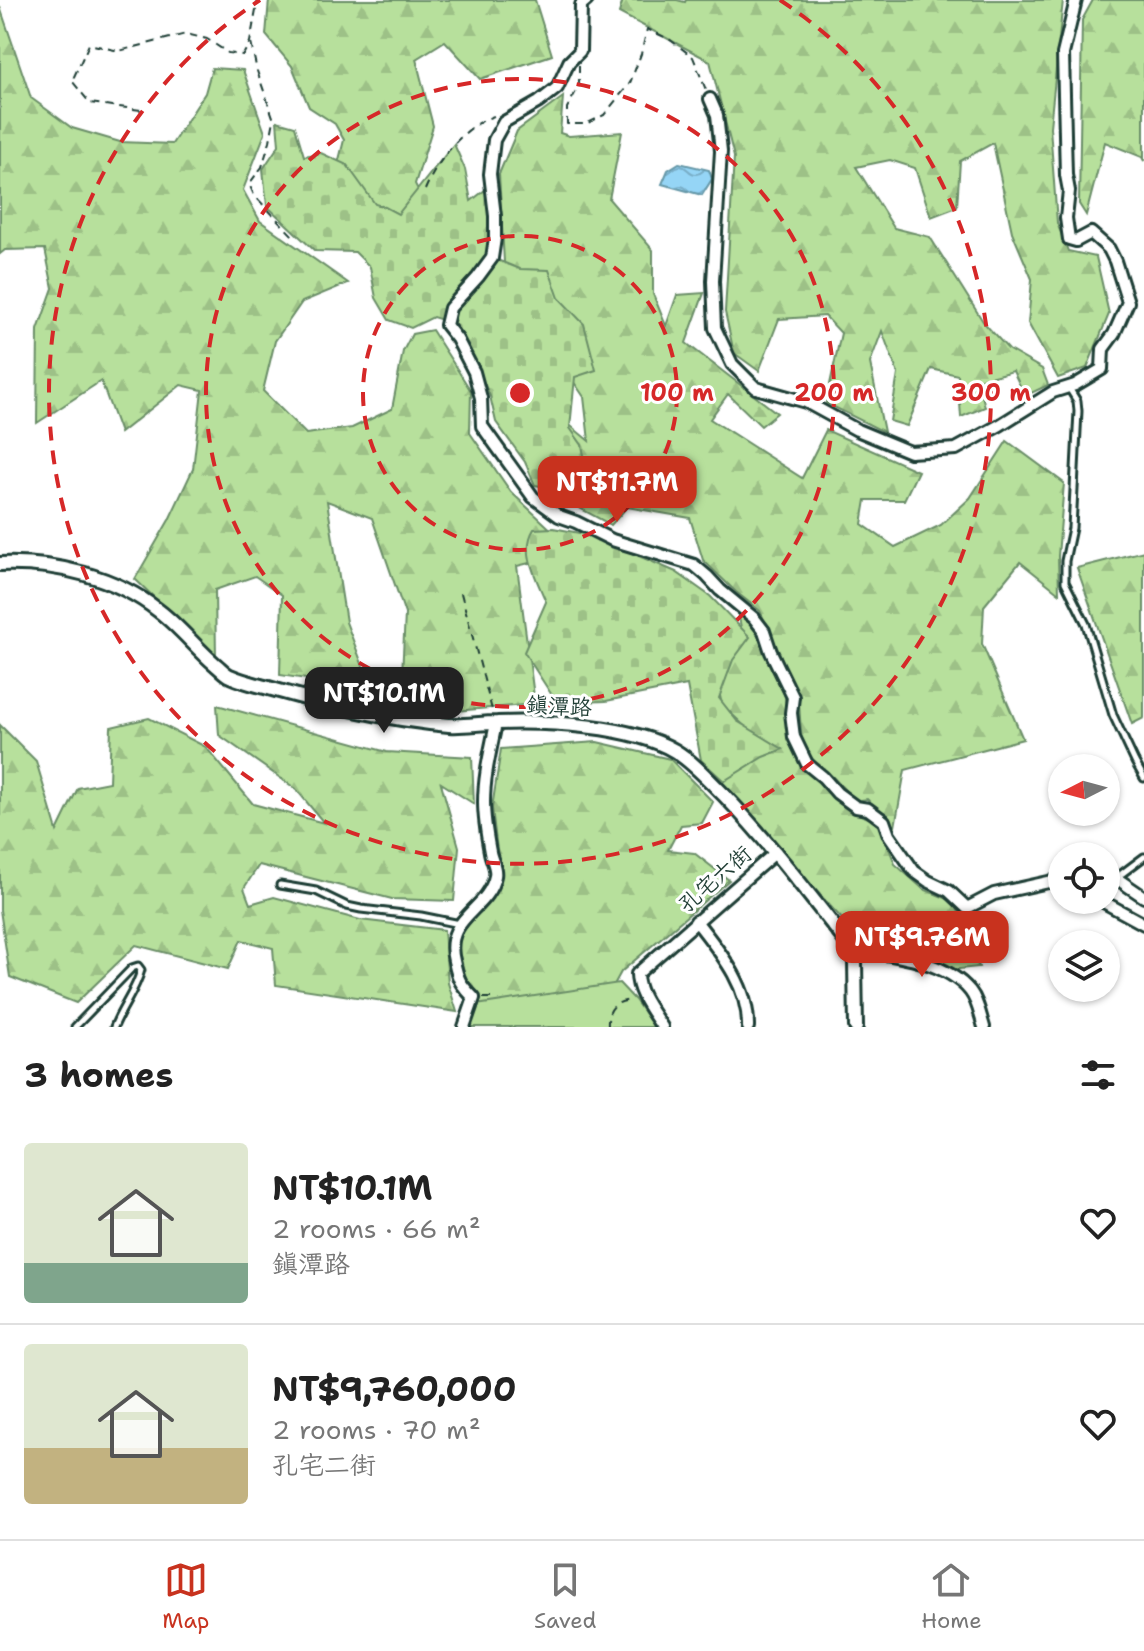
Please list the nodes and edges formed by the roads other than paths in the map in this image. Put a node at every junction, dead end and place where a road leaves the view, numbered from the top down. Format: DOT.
graph roads {
  1 [pos="587,0"];
  2 [pos="1076,0"];
  3 [pos="710,99"];
  4 [pos="1069,387"];
  5 [pos="0,564"];
  6 [pos="496,723"];
  7 [pos="1144,778"];
  8 [pos="776,852"];
  9 [pos="1144,857"];
  10 [pos="1120,875"];
  11 [pos="1120,881"];
  12 [pos="1048,882"];
  13 [pos="280,885"];
  14 [pos="1144,897"];
  15 [pos="1120,911"];
  16 [pos="696,921"];
  17 [pos="461,924"];
  18 [pos="1144,924"];
  19 [pos="852,949"];
  20 [pos="75,1027"];
  21 [pos="114,1027"];
  22 [pos="464,1027"];
  23 [pos="662,1027"];
  24 [pos="748,1027"];
  25 [pos="856,1027"];
  26 [pos="984,1027"];
  1 -- 12 [label="street"];
  2 -- 4 [label="street"];
  3 -- 4 [label="street"];
  4 -- 7 [label="lane"];
  5 -- 6 [label="street, 鎮潭路"];
  6 -- 8 [label="street, 鎮潭路"];
  6 -- 17 [label="street"];
  8 -- 16 [label="street, 孔宅六街"];
  8 -- 19 [label="street, 孔宅六街"];
  9 -- 10 [label="lane"];
  11 -- 14 [label="street"];
  13 -- 17 [label="lane"];
  15 -- 18 [label="street"];
  16 -- 23 [label="street, 孔宅六街"];
  16 -- 24 [label="street"];
  17 -- 22 [label="street"];
  19 -- 25 [label="street"];
  19 -- 26 [label="street"];
  20 -- 21 [label="lane"];
}
